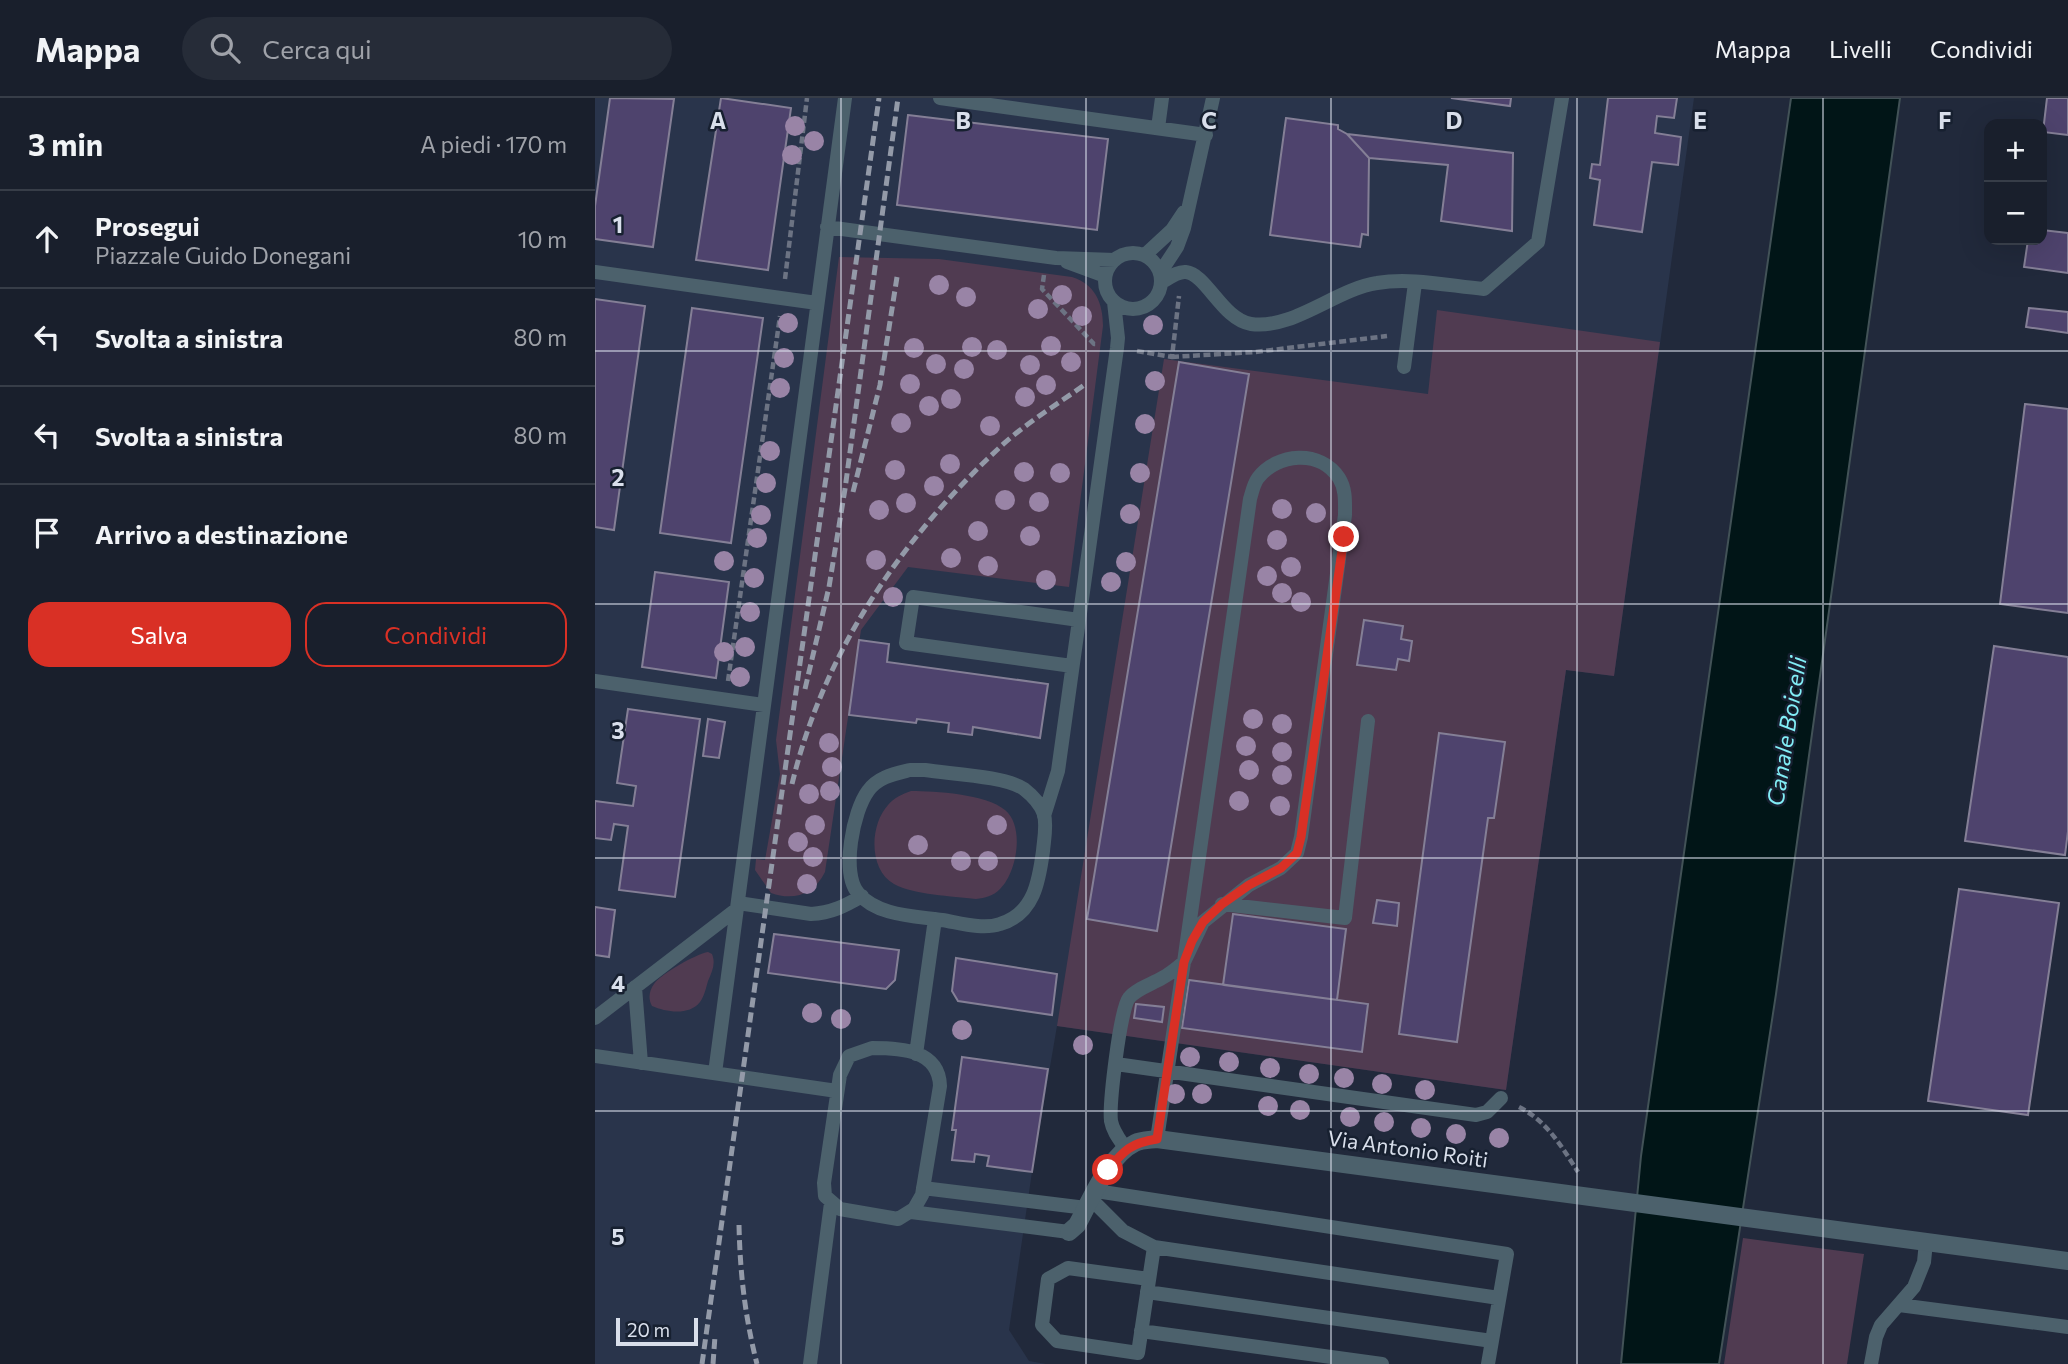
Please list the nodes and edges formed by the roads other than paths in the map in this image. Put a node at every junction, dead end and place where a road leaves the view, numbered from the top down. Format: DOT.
graph roads {
  1 [pos="845,98"];
  2 [pos="940,98"];
  3 [pos="1162,98"];
  4 [pos="1213,98"];
  5 [pos="1562,98"];
  6 [pos="1158,128"];
  7 [pos="1206,135"];
  8 [pos="1189,205"];
  9 [pos="827,227"];
  10 [pos="1145,256"];
  11 [pos="1056,258"];
  12 [pos="1115,260"];
  13 [pos="595,272"];
  14 [pos="1105,276"];
  15 [pos="1161,277"];
  16 [pos="1415,283"];
  17 [pos="1114,302"];
  18 [pos="817,303"];
  19 [pos="1135,309"];
  20 [pos="1118,338"];
  21 [pos="1404,367"];
  22 [pos="1079,620"];
  23 [pos="1072,666"];
  24 [pos="595,681"];
  25 [pos="764,705"];
  26 [pos="1368,721"];
  27 [pos="1044,816"];
  28 [pos="862,896"];
  29 [pos="1222,904"];
  30 [pos="737,906"];
  31 [pos="935,919"];
  32 [pos="1184,962"];
  33 [pos="635,987"];
  34 [pos="595,1018"];
  35 [pos="916,1054"];
  36 [pos="595,1056"];
  37 [pos="641,1063"];
  38 [pos="1116,1064"];
  39 [pos="1167,1071"];
  40 [pos="715,1073"];
  41 [pos="837,1091"];
  42 [pos="1501,1098"];
  43 [pos="1157,1139"];
  44 [pos="1126,1149"];
  45 [pos="923,1188"];
  46 [pos="1091,1199"];
  47 [pos="831,1203"];
  48 [pos="911,1212"];
  49 [pos="1069,1233"];
  50 [pos="1926,1242"];
  51 [pos="1154,1247"];
  52 [pos="2068,1261"];
  53 [pos="1148,1286"];
  54 [pos="1499,1297"];
  55 [pos="1899,1305"];
  56 [pos="2068,1327"];
  57 [pos="1141,1331"];
  58 [pos="1492,1341"];
  59 [pos="810,1364"];
  60 [pos="1382,1364"];
  61 [pos="1488,1364"];
  62 [pos="1871,1364"];
  1 -- 9 [label="lane"];
  2 -- 6 [label="lane"];
  3 -- 6 [label="lane"];
  4 -- 7 [label="lane"];
  5 -- 16 [label="lane"];
  6 -- 7 [label="lane"];
  7 -- 8 [label="lane"];
  8 -- 10 [label="lane"];
  8 -- 15 [label="lane"];
  9 -- 11 [label="lane"];
  9 -- 18 [label="lane"];
  10 -- 12 [label="lane"];
  10 -- 15 [label="lane"];
  11 -- 12 [label="lane"];
  11 -- 14 [label="lane"];
  12 -- 14 [label="lane"];
  13 -- 18 [label="lane"];
  14 -- 17 [label="lane"];
  15 -- 16 [label="lane"];
  15 -- 19 [label="lane"];
  16 -- 21 [label="lane"];
  17 -- 19 [label="lane"];
  17 -- 20 [label="lane"];
  18 -- 25 [label="lane"];
  19 -- 20 [label="lane"];
  20 -- 22 [label="lane"];
  22 -- 23 [label="lane"];
  22 -- 23 [label="lane"];
  23 -- 27 [label="lane"];
  24 -- 25 [label="lane"];
  25 -- 30 [label="lane"];
  26 -- 29 [label="lane"];
  27 -- 28 [label="lane"];
  27 -- 31 [label="lane"];
  28 -- 30 [label="lane"];
  28 -- 31 [label="lane"];
  29 -- 32 [label="lane"];
  29 -- 32 [label="lane"];
  30 -- 33 [label="lane"];
  30 -- 40 [label="lane"];
  31 -- 35 [label="lane"];
  32 -- 38 [label="lane"];
  32 -- 39 [label="lane"];
  33 -- 34 [label="lane"];
  33 -- 37 [label="lane"];
  35 -- 41 [label="lane"];
  35 -- 45 [label="lane"];
  36 -- 37 [label="lane"];
  37 -- 40 [label="lane"];
  38 -- 39 [label="lane"];
  38 -- 44 [label="lane"];
  39 -- 42 [label="lane"];
  39 -- 43 [label="lane"];
  40 -- 41 [label="lane"];
  41 -- 47 [label="lane"];
  43 -- 44 [label="street"];
  43 -- 50 [label="street, Via Antonio Roiti"];
  44 -- 46 [label="street"];
  45 -- 46 [label="lane"];
  45 -- 48 [label="lane"];
  46 -- 49 [label="street"];
  46 -- 51 [label="lane"];
  46 -- 54 [label="lane"];
  47 -- 48 [label="lane"];
  47 -- 59 [label="lane"];
  48 -- 49 [label="lane"];
  50 -- 52 [label="street"];
  50 -- 55 [label="lane"];
  51 -- 53 [label="lane"];
  51 -- 54 [label="lane"];
  53 -- 57 [label="lane"];
  53 -- 57 [label="lane"];
  53 -- 58 [label="lane"];
  54 -- 58 [label="lane"];
  55 -- 56 [label="lane"];
  55 -- 62 [label="lane"];
  57 -- 60 [label="lane"];
  58 -- 61 [label="lane"];
}
